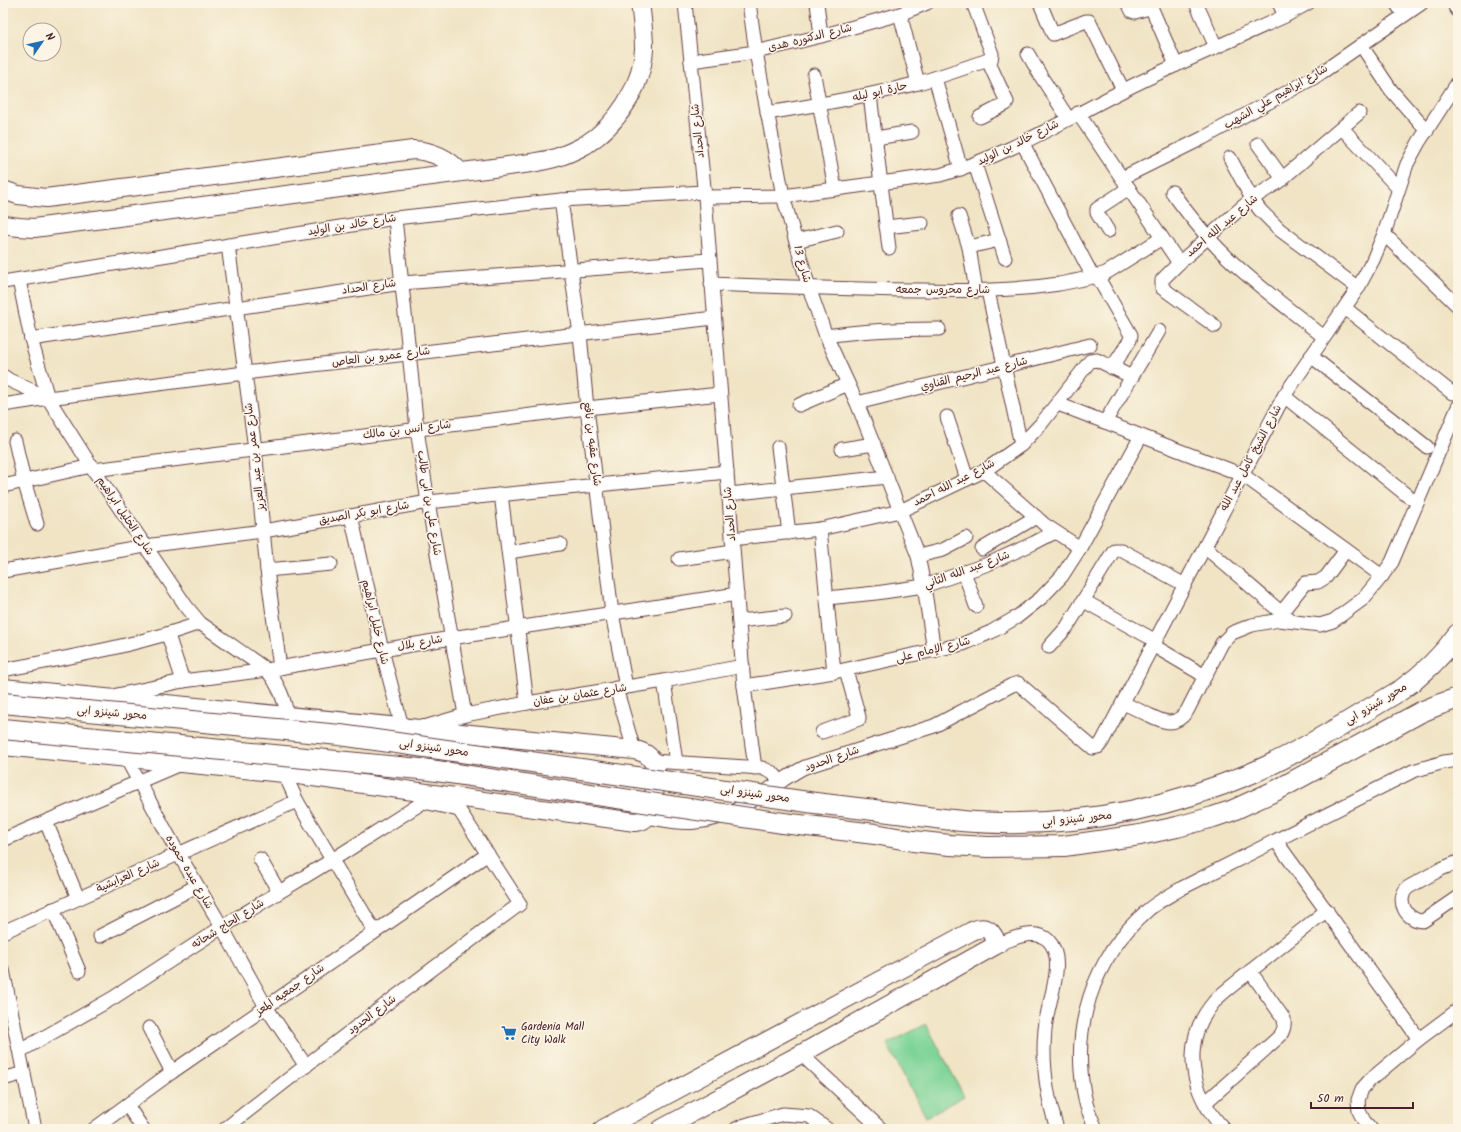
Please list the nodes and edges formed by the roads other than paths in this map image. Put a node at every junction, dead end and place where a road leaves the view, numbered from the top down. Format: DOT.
graph roads {
  1 [pos="640,3"];
  2 [pos="685,3"];
  3 [pos="749,3"];
  4 [pos="817,3"];
  5 [pos="927,3"];
  6 [pos="974,3"];
  7 [pos="1040,3"];
  8 [pos="1128,3"];
  9 [pos="1196,3"];
  10 [pos="1279,3"];
  11 [pos="1308,3"];
  12 [pos="1396,3"];
  13 [pos="1422,3"];
  14 [pos="1453,3"];
  15 [pos="907,9"];
  16 [pos="1458,11"];
  17 [pos="1404,15"];
  18 [pos="1285,16"];
  19 [pos="822,36"];
  20 [pos="1361,45"];
  21 [pos="1216,47"];
  22 [pos="756,52"];
  23 [pos="1028,54"];
  24 [pos="991,59"];
  25 [pos="691,61"];
  26 [pos="1176,64"];
  27 [pos="814,75"];
  28 [pos="935,78"];
  29 [pos="1458,82"];
  30 [pos="918,83"];
  31 [pos="1123,90"];
  32 [pos="870,95"];
  33 [pos="820,105"];
  34 [pos="767,113"];
  35 [pos="1359,113"];
  36 [pos="1073,116"];
  37 [pos="980,117"];
  38 [pos="1342,128"];
  39 [pos="1427,131"];
  40 [pos="912,132"];
  41 [pos="876,138"];
  42 [pos="1022,142"];
  43 [pos="1258,144"];
  44 [pos="1230,158"];
  45 [pos="975,164"];
  46 [pos="962,168"];
  47 [pos="460,172"];
  48 [pos="1283,178"];
  49 [pos="1126,183"];
  50 [pos="881,184"];
  51 [pos="1398,188"];
  52 [pos="835,189"];
  53 [pos="3,190"];
  54 [pos="1172,192"];
  55 [pos="704,194"];
  56 [pos="783,196"];
  57 [pos="1252,199"];
  58 [pos="561,200"];
  59 [pos="959,216"];
  60 [pos="395,218"];
  61 [pos="922,222"];
  62 [pos="3,225"];
  63 [pos="886,227"];
  64 [pos="837,231"];
  65 [pos="1108,231"];
  66 [pos="1384,234"];
  67 [pos="1162,238"];
  68 [pos="1208,238"];
  69 [pos="999,240"];
  70 [pos="796,241"];
  71 [pos="228,245"];
  72 [pos="969,247"];
  73 [pos="889,248"];
  74 [pos="1005,258"];
  75 [pos="709,260"];
  76 [pos="1179,262"];
  77 [pos="571,270"];
  78 [pos="1095,277"];
  79 [pos="19,280"];
  80 [pos="3,282"];
  81 [pos="402,283"];
  82 [pos="711,284"];
  83 [pos="808,288"];
  84 [pos="1358,288"];
  85 [pos="982,291"];
  86 [pos="1458,306"];
  87 [pos="236,307"];
  88 [pos="1345,308"];
  89 [pos="714,318"];
  90 [pos="1215,326"];
  91 [pos="939,329"];
  92 [pos="1159,330"];
  93 [pos="580,334"];
  94 [pos="826,336"];
  95 [pos="1324,337"];
  96 [pos="32,339"];
  97 [pos="1090,346"];
  98 [pos="409,354"];
  99 [pos="1311,356"];
  100 [pos="1004,366"];
  101 [pos="1112,368"];
  102 [pos="245,373"];
  103 [pos="3,376"];
  104 [pos="1132,377"];
  105 [pos="848,384"];
  106 [pos="1452,393"];
  107 [pos="720,394"];
  108 [pos="1284,396"];
  109 [pos="48,398"];
  110 [pos="857,403"];
  111 [pos="1058,404"];
  112 [pos="799,405"];
  113 [pos="3,406"];
  114 [pos="587,408"];
  115 [pos="1458,408"];
  116 [pos="947,417"];
  117 [pos="1105,422"];
  118 [pos="417,429"];
  119 [pos="1141,436"];
  120 [pos="15,441"];
  121 [pos="874,444"];
  122 [pos="1021,445"];
  123 [pos="778,447"];
  124 [pos="1427,447"];
  125 [pos="842,448"];
  126 [pos="255,449"];
  127 [pos="92,468"];
  128 [pos="984,470"];
  129 [pos="727,472"];
  130 [pos="1243,475"];
  131 [pos="887,477"];
  132 [pos="967,479"];
  133 [pos="24,481"];
  134 [pos="597,485"];
  135 [pos="3,486"];
  136 [pos="783,488"];
  137 [pos="501,494"];
  138 [pos="729,494"];
  139 [pos="1409,497"];
  140 [pos="428,502"];
  141 [pos="900,511"];
  142 [pos="351,516"];
  143 [pos="1036,517"];
  144 [pos="37,524"];
  145 [pos="820,529"];
  146 [pos="263,531"];
  147 [pos="1055,532"];
  148 [pos="789,533"];
  149 [pos="966,538"];
  150 [pos="560,544"];
  151 [pos="733,545"];
  152 [pos="145,546"];
  153 [pos="1205,547"];
  154 [pos="1080,548"];
  155 [pos="982,549"];
  156 [pos="1346,550"];
  157 [pos="509,552"];
  158 [pos="918,556"];
  159 [pos="679,559"];
  160 [pos="331,564"];
  161 [pos="267,570"];
  162 [pos="3,571"];
  163 [pos="964,572"];
  164 [pos="1382,576"];
  165 [pos="1185,585"];
  166 [pos="924,586"];
  167 [pos="737,594"];
  168 [pos="827,598"];
  169 [pos="1084,600"];
  170 [pos="976,606"];
  171 [pos="612,613"];
  172 [pos="785,616"];
  173 [pos="1286,617"];
  174 [pos="739,622"];
  175 [pos="200,623"];
  176 [pos="519,628"];
  177 [pos="1458,634"];
  178 [pos="168,635"];
  179 [pos="451,638"];
  180 [pos="1155,644"];
  181 [pos="1050,647"];
  182 [pos="382,650"];
  183 [pos="934,651"];
  184 [pos="743,666"];
  185 [pos="280,668"];
  186 [pos="3,670"];
  187 [pos="267,670"];
  188 [pos="840,671"];
  189 [pos="1205,676"];
  190 [pos="183,681"];
  191 [pos="664,681"];
  192 [pos="1018,683"];
  193 [pos="744,686"];
  194 [pos="3,688"];
  195 [pos="621,688"];
  196 [pos="105,698"];
  197 [pos="1458,698"];
  198 [pos="3,703"];
  199 [pos="527,703"];
  200 [pos="1123,703"];
  201 [pos="465,715"];
  202 [pos="287,716"];
  203 [pos="410,728"];
  204 [pos="3,729"];
  205 [pos="822,732"];
  206 [pos="3,746"];
  207 [pos="634,750"];
  208 [pos="126,758"];
  209 [pos="1458,760"];
  210 [pos="652,761"];
  211 [pos="676,762"];
  212 [pos="181,763"];
  213 [pos="755,768"];
  214 [pos="284,773"];
  215 [pos="138,782"];
  216 [pos="781,782"];
  217 [pos="297,801"];
  218 [pos="442,801"];
  219 [pos="648,817"];
  220 [pos="46,822"];
  221 [pos="3,840"];
  222 [pos="1276,840"];
  223 [pos="178,853"];
  224 [pos="488,854"];
  225 [pos="260,859"];
  226 [pos="332,860"];
  227 [pos="1458,862"];
  228 [pos="197,886"];
  229 [pos="279,892"];
  230 [pos="1458,897"];
  231 [pos="78,898"];
  232 [pos="53,909"];
  233 [pos="1327,910"];
  234 [pos="222,927"];
  235 [pos="3,932"];
  236 [pos="375,932"];
  237 [pos="100,936"];
  238 [pos="998,944"];
  239 [pos="3,970"];
  240 [pos="79,971"];
  241 [pos="1250,971"];
  242 [pos="5,990"];
  243 [pos="266,1007"];
  244 [pos="1458,1010"];
  245 [pos="149,1028"];
  246 [pos="1419,1039"];
  247 [pos="20,1051"];
  248 [pos="801,1054"];
  249 [pos="306,1066"];
  250 [pos="172,1072"];
  251 [pos="24,1073"];
  252 [pos="3,1079"];
  253 [pos="1205,1103"];
  254 [pos="127,1105"];
  255 [pos="35,1129"];
  256 [pos="94,1129"];
  257 [pos="143,1129"];
  258 [pos="225,1129"];
  259 [pos="603,1129"];
  260 [pos="661,1129"];
  261 [pos="736,1129"];
  262 [pos="827,1129"];
  263 [pos="881,1129"];
  264 [pos="1057,1129"];
  265 [pos="1096,1129"];
  266 [pos="1224,1129"];
  267 [pos="1371,1129"];
  1 -- 47 [label="street"];
  2 -- 25 [label="street, شارع الحداد"];
  3 -- 22 [label="street, شارع 13"];
  4 -- 19 [label="street"];
  5 -- 15 [label="street, شارع الدكتوره هدى"];
  6 -- 24 [label="street"];
  7 -- 31 [label="street"];
  8 -- 26 [label="street"];
  9 -- 21 [label="street"];
  10 -- 18 [label="street"];
  11 -- 18 [label="street, شارع خالد بن الوليد"];
  12 -- 17 [label="street"];
  13 -- 17 [label="street, شارع ابراهيم علي الشهب"];
  14 -- 16 [label="street"];
  15 -- 19 [label="street, شارع الدكتوره هدى"];
  15 -- 30 [label="street"];
  17 -- 20 [label="street, شارع ابراهيم علي الشهب"];
  18 -- 21 [label="street, شارع خالد بن الوليد"];
  19 -- 22 [label="street, شارع الدكتوره هدى"];
  20 -- 39 [label="street"];
  20 -- 49 [label="street, شارع ابراهيم علي الشهب"];
  21 -- 26 [label="street, شارع خالد بن الوليد"];
  22 -- 25 [label="street, شارع الدكتوره هدى"];
  22 -- 34 [label="street, شارع 13"];
  23 -- 36 [label="street"];
  24 -- 28 [label="street, حارة ابو ليله"];
  24 -- 37 [label="street"];
  25 -- 55 [label="street, شارع الحداد"];
  26 -- 31 [label="street, شارع خالد بن الوليد"];
  27 -- 33 [label="street"];
  28 -- 30 [label="street, حارة ابو ليله"];
  28 -- 46 [label="street"];
  29 -- 39 [label="street, شارع الشيخ كامل عبد الله"];
  30 -- 32 [label="street, حارة ابو ليله"];
  31 -- 36 [label="street, شارع خالد بن الوليد"];
  32 -- 33 [label="street, حارة ابو ليله"];
  32 -- 41 [label="street"];
  33 -- 34 [label="street, حارة ابو ليله"];
  33 -- 52 [label="street"];
  34 -- 56 [label="street, شارع 13"];
  35 -- 38 [label="street, شارع عبد الله احمد"];
  36 -- 42 [label="street, شارع خالد بن الوليد"];
  36 -- 49 [label="street"];
  38 -- 48 [label="street, شارع عبد الله احمد"];
  38 -- 51 [label="street"];
  39 -- 51 [label="street, شارع الشيخ كامل عبد الله"];
  40 -- 41 [label="street"];
  41 -- 50 [label="street"];
  42 -- 45 [label="street, شارع خالد بن الوليد"];
  42 -- 78 [label="street"];
  43 -- 48 [label="street"];
  44 -- 57 [label="street"];
  45 -- 46 [label="street, شارع خالد بن الوليد"];
  45 -- 69 [label="street"];
  46 -- 50 [label="street, شارع خالد بن الوليد"];
  47 -- 53 [label="street"];
  47 -- 62 [label="street"];
  48 -- 57 [label="street, شارع عبد الله احمد"];
  49 -- 65 [label="street, شارع ابراهيم علي الشهب"];
  49 -- 67 [label="street"];
  50 -- 52 [label="street, شارع خالد بن الوليد"];
  50 -- 63 [label="street"];
  51 -- 66 [label="street, شارع الشيخ كامل عبد الله"];
  52 -- 56 [label="street, شارع خالد بن الوليد"];
  54 -- 68 [label="street"];
  55 -- 56 [label="street, شارع خالد بن الوليد"];
  55 -- 58 [label="street, شارع خالد بن الوليد"];
  55 -- 75 [label="street, شارع الحداد"];
  56 -- 70 [label="street, شارع 13"];
  57 -- 68 [label="street, شارع عبد الله احمد"];
  57 -- 84 [label="street"];
  58 -- 60 [label="street, شارع خالد بن الوليد"];
  58 -- 77 [label="street, شارع عقبه بن نافع"];
  59 -- 72 [label="street"];
  60 -- 71 [label="street, شارع خالد بن الوليد"];
  60 -- 81 [label="street, شارع على بن ابى طالب"];
  61 -- 63 [label="street"];
  63 -- 73 [label="street"];
  64 -- 70 [label="street"];
  66 -- 84 [label="street, شارع الشيخ كامل عبد الله"];
  66 -- 86 [label="street"];
  67 -- 76 [label="street"];
  67 -- 78 [label="street, شارع محروس جمعه"];
  68 -- 76 [label="street, شارع عبد الله احمد"];
  68 -- 95 [label="street"];
  69 -- 72 [label="street"];
  69 -- 74 [label="street"];
  70 -- 83 [label="street, شارع 13"];
  71 -- 79 [label="street, شارع خالد بن الوليد"];
  71 -- 87 [label="street, شارع عمر بن عبد العزيز"];
  72 -- 85 [label="street"];
  75 -- 77 [label="street, شارع الحداد"];
  75 -- 82 [label="street, شارع الحداد"];
  76 -- 90 [label="street, شارع عبد الله احمد"];
  77 -- 81 [label="street, شارع الحداد"];
  77 -- 93 [label="street, شارع عقبه بن نافع"];
  78 -- 85 [label="street, شارع محروس جمعه"];
  78 -- 101 [label="street"];
  79 -- 80 [label="street, شارع خالد بن الوليد"];
  79 -- 96 [label="street, شارع الخليل ابراهيم"];
  81 -- 87 [label="street, شارع الحداد"];
  81 -- 98 [label="street, شارع على بن ابى طالب"];
  82 -- 83 [label="street, شارع محروس جمعه"];
  82 -- 89 [label="street, شارع الحداد"];
  83 -- 85 [label="street, شارع محروس جمعه"];
  83 -- 94 [label="street, شارع 13"];
  84 -- 88 [label="street, شارع الشيخ كامل عبد الله"];
  85 -- 100 [label="street"];
  87 -- 96 [label="street, شارع الحداد"];
  87 -- 102 [label="street, شارع عمر بن عبد العزيز"];
  88 -- 95 [label="street, شارع الشيخ كامل عبد الله"];
  88 -- 106 [label="street"];
  89 -- 93 [label="street, شارع عمرو بن العاص"];
  89 -- 107 [label="street, شارع الحداد"];
  91 -- 94 [label="street"];
  92 -- 104 [label="street"];
  93 -- 98 [label="street, شارع عمرو بن العاص"];
  93 -- 114 [label="street, شارع عقبه بن نافع"];
  94 -- 105 [label="street, شارع 13"];
  95 -- 99 [label="street, شارع الشيخ كامل عبد الله"];
  96 -- 109 [label="street, شارع الخليل ابراهيم"];
  97 -- 100 [label="street, شارع عبد الرحيم القناوي"];
  98 -- 102 [label="street, شارع عمرو بن العاص"];
  98 -- 118 [label="street, شارع على بن ابى طالب"];
  99 -- 108 [label="street, شارع الشيخ كامل عبد الله"];
  99 -- 124 [label="street"];
  100 -- 110 [label="street, شارع عبد الرحيم القناوي"];
  100 -- 122 [label="street"];
  101 -- 104 [label="street, شارع عبد الله احمد"];
  101 -- 111 [label="street, شارع عبد الله احمد"];
  102 -- 109 [label="street, شارع عمرو بن العاص"];
  102 -- 126 [label="street, شارع عمر بن عبد العزيز"];
  103 -- 109 [label="street"];
  104 -- 117 [label="street"];
  105 -- 110 [label="street, شارع 13"];
  105 -- 112 [label="street"];
  107 -- 114 [label="street, شارع انس بن مالك"];
  107 -- 129 [label="street, شارع الحداد"];
  108 -- 130 [label="street, شارع الشيخ كامل عبد الله"];
  108 -- 139 [label="street"];
  109 -- 113 [label="street, شارع عمرو بن العاص"];
  109 -- 127 [label="street, شارع الخليل ابراهيم"];
  110 -- 121 [label="street, شارع 13"];
  111 -- 117 [label="street"];
  111 -- 122 [label="street, شارع عبد الله احمد"];
  114 -- 118 [label="street, شارع انس بن مالك"];
  114 -- 134 [label="street, شارع عقبه بن نافع"];
  115 -- 164 [label="street"];
  116 -- 132 [label="street"];
  117 -- 119 [label="street"];
  118 -- 126 [label="street, شارع انس بن مالك"];
  118 -- 140 [label="street, شارع على بن ابى طالب"];
  119 -- 130 [label="street"];
  119 -- 154 [label="street, شارع الإمام على"];
  120 -- 133 [label="street"];
  121 -- 125 [label="street"];
  121 -- 131 [label="street, شارع 13"];
  122 -- 128 [label="street, شارع عبد الله احمد"];
  123 -- 136 [label="street"];
  126 -- 127 [label="street, شارع انس بن مالك"];
  126 -- 146 [label="street, شارع عمر بن عبد العزيز"];
  127 -- 133 [label="street, شارع انس بن مالك"];
  127 -- 152 [label="street, شارع الخليل ابراهيم"];
  128 -- 132 [label="street, شارع عبد الله احمد"];
  128 -- 143 [label="street"];
  129 -- 134 [label="street, شارع ابو بكر الصديق"];
  129 -- 138 [label="street, شارع الحداد"];
  130 -- 153 [label="street, شارع الشيخ كامل عبد الله"];
  130 -- 156 [label="street"];
  131 -- 136 [label="street"];
  131 -- 141 [label="street, شارع 13"];
  132 -- 141 [label="street, شارع عبد الله احمد"];
  133 -- 135 [label="street, شارع انس بن مالك"];
  133 -- 144 [label="street"];
  134 -- 137 [label="street, شارع ابو بكر الصديق"];
  134 -- 171 [label="street, شارع عقبه بن نافع"];
  136 -- 138 [label="street"];
  136 -- 148 [label="street"];
  137 -- 140 [label="street, شارع ابو بكر الصديق"];
  137 -- 157 [label="street"];
  138 -- 151 [label="street, شارع الحداد"];
  140 -- 142 [label="street, شارع ابو بكر الصديق"];
  140 -- 179 [label="street, شارع على بن ابى طالب"];
  141 -- 145 [label="street, شارع عبد الله احمد"];
  141 -- 158 [label="street, شارع 13"];
  142 -- 146 [label="street, شارع ابو بكر الصديق"];
  142 -- 182 [label="street, شارع خليل ابراهيم"];
  143 -- 147 [label="street"];
  143 -- 155 [label="street"];
  145 -- 148 [label="street, شارع عبد الله احمد"];
  145 -- 168 [label="street"];
  146 -- 152 [label="street, شارع ابو بكر الصديق"];
  146 -- 161 [label="street, شارع عمر بن عبد العزيز"];
  147 -- 154 [label="street"];
  147 -- 163 [label="street, شارع عبد الله الثاني"];
  148 -- 151 [label="street, شارع عبد الله احمد"];
  149 -- 158 [label="street"];
  150 -- 157 [label="street"];
  151 -- 159 [label="street, شارع عبد الله احمد"];
  151 -- 167 [label="street, شارع الحداد"];
  152 -- 162 [label="street, شارع ابو بكر الصديق"];
  152 -- 175 [label="street, شارع الخليل ابراهيم"];
  153 -- 165 [label="street, شارع الشيخ كامل عبد الله"];
  153 -- 173 [label="street"];
  154 -- 183 [label="street, شارع الإمام على"];
  156 -- 164 [label="street"];
  156 -- 173 [label="street"];
  157 -- 176 [label="street"];
  158 -- 166 [label="street, شارع 13"];
  160 -- 161 [label="street"];
  161 -- 185 [label="street, شارع عمر بن عبد العزيز"];
  163 -- 166 [label="street, شارع عبد الله الثاني"];
  163 -- 170 [label="street"];
  164 -- 173 [label="street"];
  165 -- 169 [label="street"];
  165 -- 180 [label="street, شارع الشيخ كامل عبد الله"];
  166 -- 168 [label="street, شارع عبد الله الثاني"];
  166 -- 183 [label="street, شارع 13"];
  167 -- 171 [label="street, شارع بلال"];
  167 -- 174 [label="street, شارع الحداد"];
  168 -- 188 [label="street"];
  169 -- 180 [label="street"];
  169 -- 181 [label="street"];
  171 -- 176 [label="street, شارع بلال"];
  171 -- 195 [label="street, شارع عقبه بن نافع"];
  172 -- 174 [label="street"];
  173 -- 189 [label="street"];
  174 -- 184 [label="street, شارع الحداد"];
  175 -- 178 [label="street"];
  175 -- 187 [label="street, شارع الخليل ابراهيم"];
  176 -- 179 [label="street, شارع بلال"];
  176 -- 199 [label="street"];
  177 -- 198 [label="main road, محور شينزو ابى, bridge"];
  178 -- 186 [label="street"];
  178 -- 190 [label="street"];
  179 -- 182 [label="street, شارع بلال"];
  179 -- 201 [label="street, شارع على بن ابى طالب"];
  180 -- 189 [label="street"];
  180 -- 200 [label="street, شارع الشيخ كامل عبد الله"];
  182 -- 185 [label="street, شارع بلال"];
  182 -- 203 [label="street, شارع خليل ابراهيم"];
  183 -- 188 [label="street, شارع الإمام على"];
  184 -- 191 [label="street, شارع عثمان بن عفان"];
  184 -- 193 [label="street, شارع الحداد"];
  185 -- 187 [label="street, شارع بلال"];
  187 -- 190 [label="street, شارع بلال"];
  187 -- 202 [label="street, شارع الخليل ابراهيم"];
  188 -- 193 [label="street, شارع الإمام على"];
  188 -- 205 [label="street"];
  189 -- 200 [label="street"];
  190 -- 196 [label="street, شارع بلال"];
  191 -- 195 [label="street, شارع عثمان بن عفان"];
  191 -- 211 [label="street"];
  192 -- 200 [label="street, شارع الشيخ كامل عبد الله"];
  192 -- 216 [label="street, شارع الحدود"];
  193 -- 213 [label="street, شارع الحداد"];
  194 -- 196 [label="street"];
  195 -- 199 [label="street, شارع عثمان بن عفان"];
  195 -- 207 [label="street, شارع عقبه بن نافع"];
  196 -- 202 [label="street"];
  197 -- 204 [label="main road, محور شينزو ابى, bridge"];
  199 -- 201 [label="street, شارع عثمان بن عفان"];
  201 -- 203 [label="street, شارع عثمان بن عفان"];
  202 -- 203 [label="street"];
  203 -- 207 [label="street"];
  206 -- 208 [label="street"];
  207 -- 210 [label="street"];
  208 -- 212 [label="street"];
  208 -- 215 [label="street, شارع عبده حموده"];
  209 -- 222 [label="street"];
  210 -- 211 [label="street"];
  210 -- 219 [label="street"];
  211 -- 213 [label="street"];
  212 -- 214 [label="street"];
  212 -- 215 [label="street"];
  213 -- 216 [label="street"];
  214 -- 217 [label="street"];
  214 -- 218 [label="street"];
  215 -- 220 [label="street"];
  215 -- 223 [label="street, شارع عبده حموده"];
  216 -- 219 [label="street, شارع الحدود"];
  217 -- 223 [label="street, شارع العرايشية"];
  217 -- 226 [label="street"];
  218 -- 219 [label="street"];
  218 -- 224 [label="street"];
  218 -- 226 [label="street, شارع الحاج شحاته"];
  220 -- 221 [label="street"];
  220 -- 231 [label="street"];
  222 -- 233 [label="street"];
  222 -- 265 [label="street"];
  223 -- 228 [label="street, شارع عبده حموده"];
  223 -- 231 [label="street, شارع العرايشية"];
  224 -- 236 [label="street, شارع جمعيه المعز"];
  224 -- 249 [label="street, شارع الحدود"];
  225 -- 229 [label="street"];
  226 -- 229 [label="street, شارع الحاج شحاته"];
  226 -- 236 [label="street"];
  227 -- 230 [label="street"];
  228 -- 234 [label="street, شارع عبده حموده"];
  228 -- 237 [label="street"];
  229 -- 234 [label="street, شارع الحاج شحاته"];
  231 -- 232 [label="street, شارع العرايشية"];
  232 -- 235 [label="street, شارع العرايشية"];
  232 -- 240 [label="street"];
  233 -- 241 [label="street"];
  233 -- 246 [label="street"];
  234 -- 243 [label="street, شارع عبده حموده"];
  234 -- 247 [label="street, شارع الحاج شحاته"];
  236 -- 243 [label="street, شارع جمعيه المعز"];
  238 -- 248 [label="street"];
  238 -- 259 [label="street"];
  238 -- 264 [label="street"];
  239 -- 242 [label="street"];
  241 -- 253 [label="street"];
  241 -- 253 [label="street"];
  242 -- 247 [label="street"];
  243 -- 249 [label="street, شارع عبده حموده"];
  243 -- 250 [label="street, شارع جمعيه المعز"];
  244 -- 246 [label="street"];
  245 -- 250 [label="street"];
  246 -- 267 [label="street"];
  247 -- 251 [label="street"];
  248 -- 260 [label="street"];
  248 -- 263 [label="street"];
  249 -- 258 [label="street, شارع الحدود"];
  250 -- 254 [label="street, شارع جمعيه المعز"];
  251 -- 252 [label="street"];
  251 -- 255 [label="street"];
  253 -- 266 [label="street"];
  254 -- 256 [label="street, شارع جمعيه المعز"];
  254 -- 257 [label="street"];
  261 -- 262 [label="street"];
}
